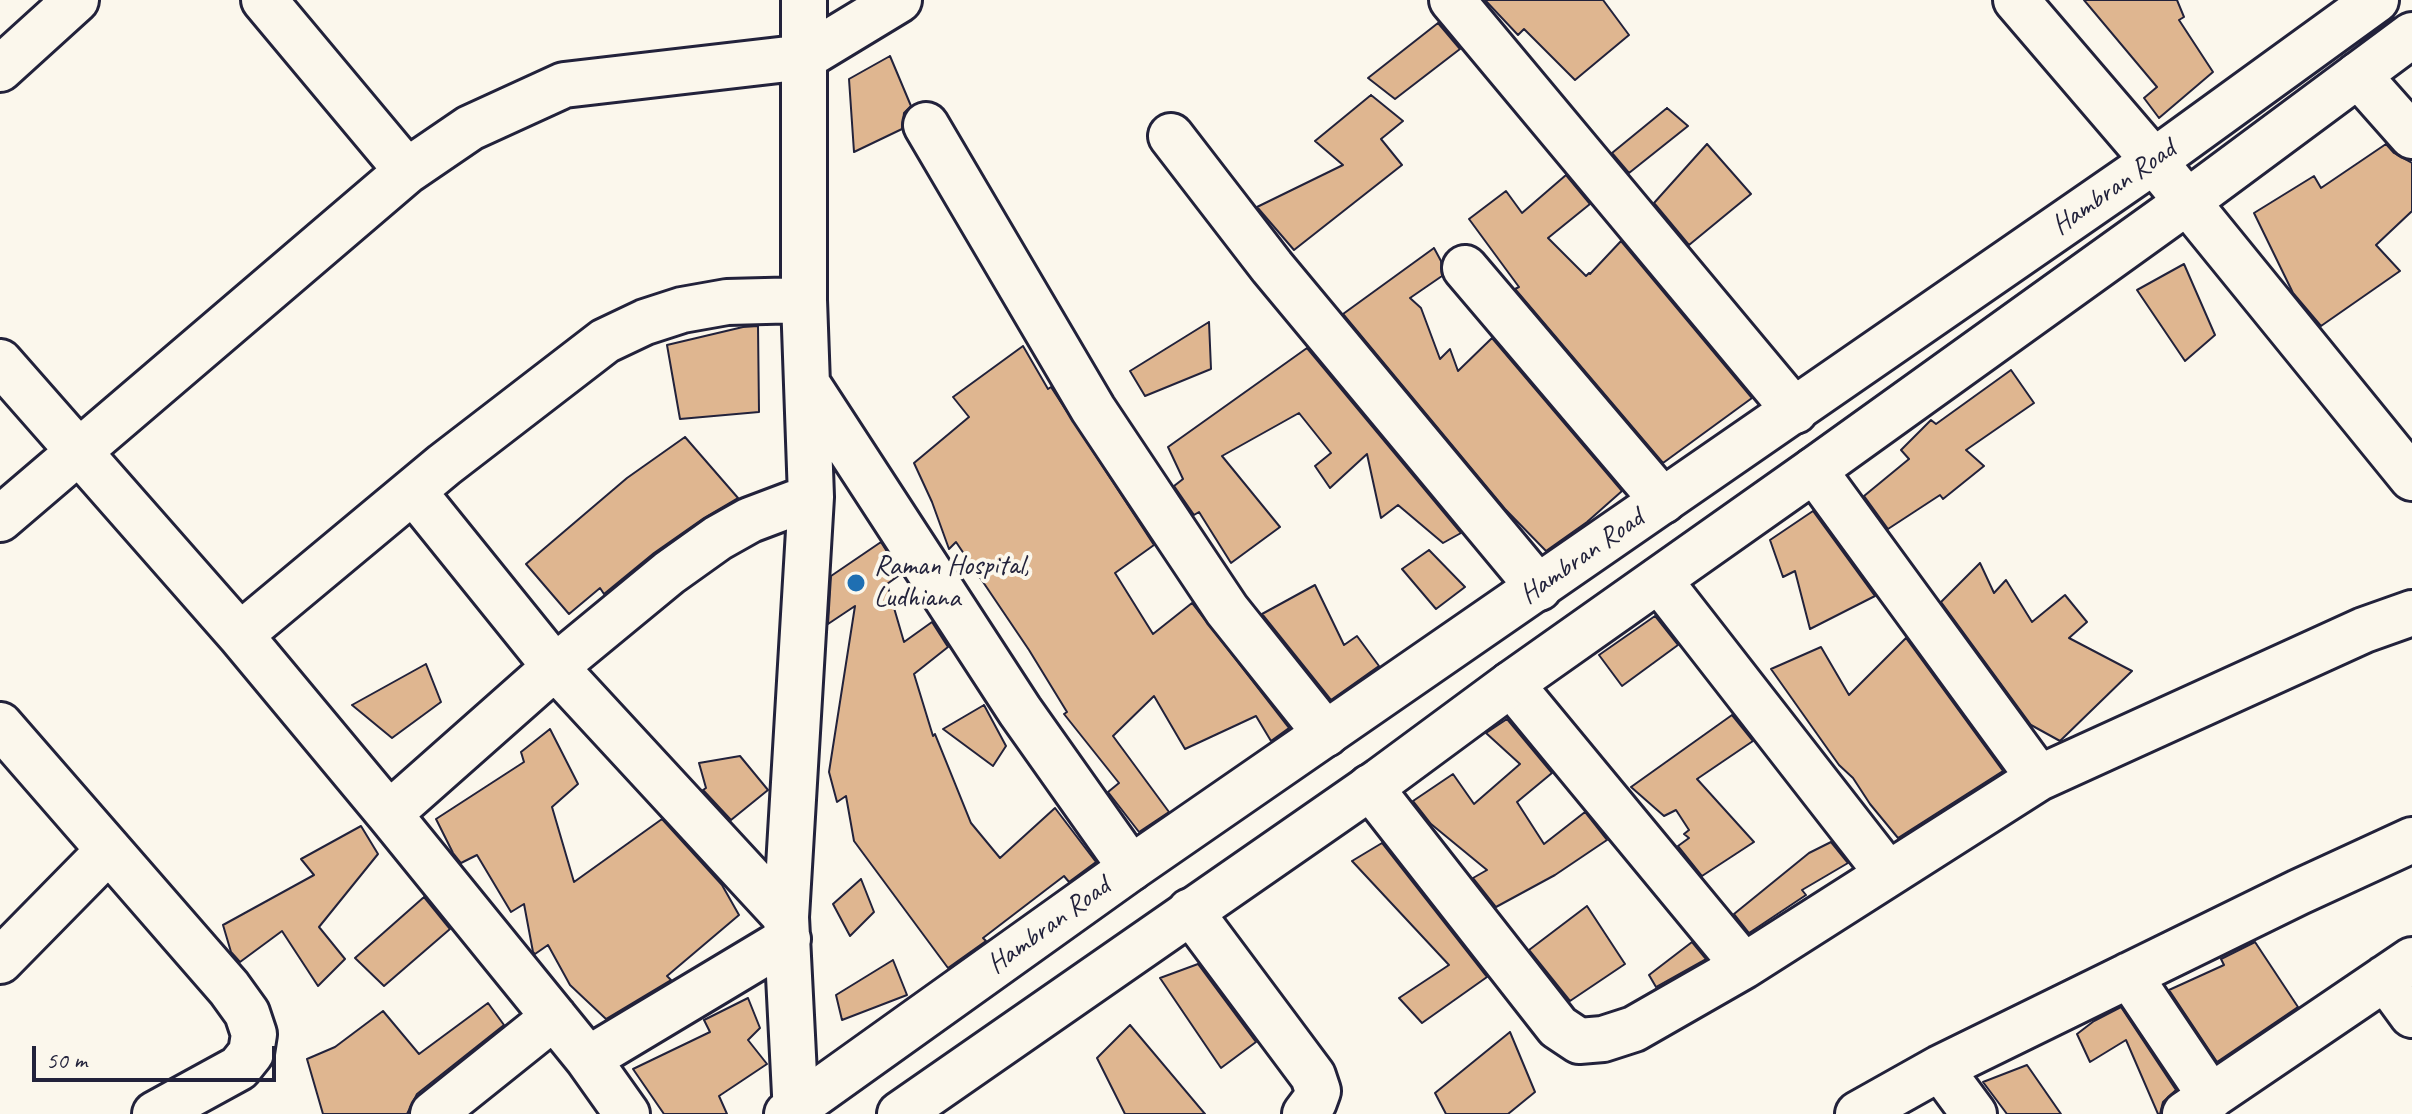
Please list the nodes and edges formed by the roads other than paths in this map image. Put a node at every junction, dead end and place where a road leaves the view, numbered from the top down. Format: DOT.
graph roads {
  1 [pos="76,0"];
  2 [pos="264,0"];
  3 [pos="804,0"];
  4 [pos="899,0"];
  5 [pos="1452,0"];
  6 [pos="2016,0"];
  7 [pos="2376,0"];
  8 [pos="2412,35"];
  9 [pos="805,57"];
  10 [pos="0,69"];
  11 [pos="2358,75"];
  12 [pos="926,125"];
  13 [pos="1171,136"];
  14 [pos="2412,136"];
  15 [pos="2154,161"];
  16 [pos="407,171"];
  17 [pos="2187,202"];
  18 [pos="1465,268"];
  19 [pos="804,300"];
  20 [pos="0,362"];
  21 [pos="807,384"];
  22 [pos="1795,411"];
  23 [pos="79,451"];
  24 [pos="1814,470"];
  25 [pos="2412,478"];
  26 [pos="413,491"];
  27 [pos="811,497"];
  28 [pos="1663,501"];
  29 [pos="0,519"];
  30 [pos="1659,580"];
  31 [pos="1539,588"];
  32 [pos="2412,613"];
  33 [pos="240,635"];
  34 [pos="555,667"];
  35 [pos="1511,684"];
  36 [pos="0,725"];
  37 [pos="1326,734"];
  38 [pos="2039,778"];
  39 [pos="1370,787"];
  40 [pos="389,814"];
  41 [pos="2412,840"];
  42 [pos="109,850"];
  43 [pos="1131,868"];
  44 [pos="1888,874"];
  45 [pos="1190,911"];
  46 [pos="787,928"];
  47 [pos="0,961"];
  48 [pos="1744,966"];
  49 [pos="2398,969"];
  50 [pos="2129,975"];
  51 [pos="2412,1015"];
  52 [pos="554,1017"];
  53 [pos="588,1059"];
  54 [pos="1940,1068"];
  55 [pos="2198,1105"];
  56 [pos="792,1112"];
  57 [pos="155,1114"];
  58 [pos="433,1114"];
  59 [pos="627,1114"];
  60 [pos="900,1114"];
  61 [pos="1305,1114"];
  62 [pos="1858,1114"];
  63 [pos="1974,1114"];
  1 -- 10 [label="street"];
  2 -- 16 [label="street"];
  3 -- 9 [label="street"];
  4 -- 9 [label="street"];
  5 -- 22 [label="street"];
  6 -- 15 [label="street"];
  7 -- 15 [label="street, Hambran Road"];
  8 -- 11 [label="street, Hambran Road"];
  9 -- 16 [label="street"];
  9 -- 19 [label="street"];
  11 -- 14 [label="street"];
  11 -- 17 [label="street, Hambran Road"];
  12 -- 37 [label="street"];
  13 -- 31 [label="street"];
  15 -- 17 [label="street"];
  15 -- 22 [label="street, Hambran Road"];
  16 -- 23 [label="street"];
  17 -- 24 [label="street, Hambran Road"];
  17 -- 25 [label="street"];
  18 -- 28 [label="street"];
  19 -- 21 [label="street"];
  19 -- 26 [label="street"];
  20 -- 23 [label="street"];
  21 -- 27 [label="street"];
  21 -- 43 [label="street"];
  22 -- 28 [label="street, Hambran Road"];
  23 -- 29 [label="street"];
  23 -- 33 [label="street"];
  24 -- 30 [label="street, Hambran Road"];
  24 -- 38 [label="street"];
  26 -- 33 [label="street"];
  26 -- 34 [label="street"];
  27 -- 34 [label="street"];
  27 -- 46 [label="street"];
  28 -- 31 [label="street, Hambran Road"];
  30 -- 35 [label="street, Hambran Road"];
  30 -- 44 [label="street"];
  31 -- 37 [label="street, Hambran Road"];
  32 -- 38 [label="street"];
  33 -- 40 [label="street"];
  34 -- 40 [label="street"];
  34 -- 46 [label="street"];
  35 -- 39 [label="street, Hambran Road"];
  35 -- 48 [label="street"];
  36 -- 42 [label="street"];
  37 -- 43 [label="street, Hambran Road"];
  38 -- 44 [label="street"];
  39 -- 45 [label="street, Hambran Road"];
  39 -- 48 [label="street"];
  40 -- 52 [label="street"];
  41 -- 50 [label="street"];
  42 -- 47 [label="street"];
  42 -- 57 [label="street"];
  43 -- 56 [label="street, Hambran Road"];
  44 -- 48 [label="street"];
  45 -- 60 [label="street, Hambran Road"];
  45 -- 61 [label="street"];
  46 -- 53 [label="street"];
  46 -- 56 [label="street"];
  49 -- 51 [label="street"];
  49 -- 55 [label="street"];
  50 -- 54 [label="street"];
  50 -- 55 [label="street"];
  52 -- 53 [label="street"];
  52 -- 58 [label="street"];
  53 -- 59 [label="street"];
  54 -- 62 [label="street"];
  54 -- 63 [label="street"];
}
